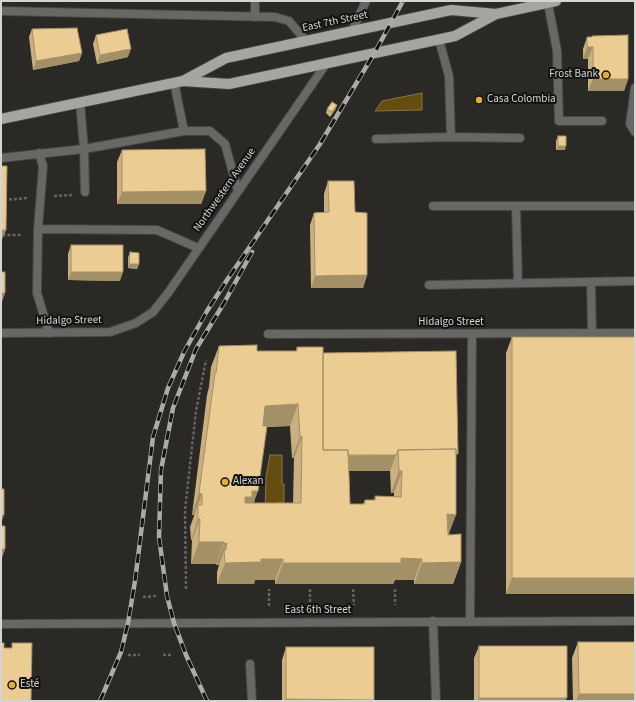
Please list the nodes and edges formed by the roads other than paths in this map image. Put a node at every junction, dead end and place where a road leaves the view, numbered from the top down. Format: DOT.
graph roads {
  1 [pos="255,1"];
  2 [pos="366,1"];
  3 [pos="552,2"];
  4 [pos="524,5"];
  5 [pos="1,11"];
  6 [pos="496,14"];
  7 [pos="255,17"];
  8 [pos="352,31"];
  9 [pos="306,40"];
  10 [pos="439,40"];
  11 [pos="326,64"];
  12 [pos="179,81"];
  13 [pos="635,88"];
  14 [pos="80,102"];
  15 [pos="1,119"];
  16 [pos="602,121"];
  17 [pos="184,131"];
  18 [pos="635,132"];
  19 [pos="451,137"];
  20 [pos="520,138"];
  21 [pos="376,139"];
  22 [pos="84,149"];
  23 [pos="39,153"];
  24 [pos="1,158"];
  25 [pos="238,191"];
  26 [pos="85,192"];
  27 [pos="434,206"];
  28 [pos="516,206"];
  29 [pos="635,206"];
  30 [pos="38,230"];
  31 [pos="198,248"];
  32 [pos="635,281"];
  33 [pos="591,282"];
  34 [pos="518,283"];
  35 [pos="429,285"];
  36 [pos="136,323"];
  37 [pos="1,333"];
  38 [pos="49,333"];
  39 [pos="635,333"];
  40 [pos="268,334"];
  41 [pos="472,334"];
  42 [pos="592,334"];
  43 [pos="433,621"];
  44 [pos="470,621"];
  45 [pos="635,621"];
  46 [pos="1,624"];
  47 [pos="250,664"];
  48 [pos="252,701"];
  49 [pos="436,701"];
  1 -- 7 [label="street"];
  2 -- 8 [label="street"];
  3 -- 4 [label="main road, East 7th Street"];
  3 -- 16 [label="street"];
  4 -- 6 [label="main road, East 7th Street"];
  5 -- 7 [label="street"];
  6 -- 8 [label="main road, East 7th Street"];
  6 -- 10 [label="main road, East 7th Street"];
  7 -- 9 [label="street"];
  8 -- 9 [label="main road, East 7th Street"];
  9 -- 12 [label="main road, East 7th Street"];
  10 -- 11 [label="main road, East 7th Street"];
  10 -- 19 [label="street"];
  11 -- 12 [label="main road, East 7th Street"];
  11 -- 25 [label="street, Northwestern Avenue"];
  12 -- 14 [label="main road, East 7th Street"];
  12 -- 17 [label="street"];
  13 -- 18 [label="street"];
  14 -- 15 [label="main road, East 7th Street"];
  14 -- 22 [label="street"];
  17 -- 22 [label="street"];
  17 -- 25 [label="street"];
  19 -- 20 [label="street"];
  19 -- 21 [label="street"];
  22 -- 23 [label="street"];
  22 -- 26 [label="street"];
  23 -- 24 [label="street"];
  23 -- 30 [label="street"];
  25 -- 31 [label="street, Northwestern Avenue"];
  27 -- 28 [label="street"];
  28 -- 29 [label="street"];
  28 -- 34 [label="street"];
  30 -- 31 [label="street"];
  30 -- 38 [label="street"];
  31 -- 36 [label="street, Northwestern Avenue"];
  32 -- 33 [label="street"];
  33 -- 34 [label="street"];
  33 -- 42 [label="street"];
  34 -- 35 [label="street"];
  36 -- 38 [label="street, Hidalgo Street"];
  37 -- 38 [label="street, Hidalgo Street"];
  39 -- 42 [label="street, Hidalgo Street"];
  40 -- 41 [label="street, Hidalgo Street"];
  41 -- 42 [label="street, Hidalgo Street"];
  41 -- 44 [label="street"];
  43 -- 44 [label="street, East 6th Street"];
  43 -- 46 [label="street, East 6th Street"];
  43 -- 49 [label="street"];
  44 -- 45 [label="street, East 6th Street"];
  47 -- 48 [label="street"];
}
